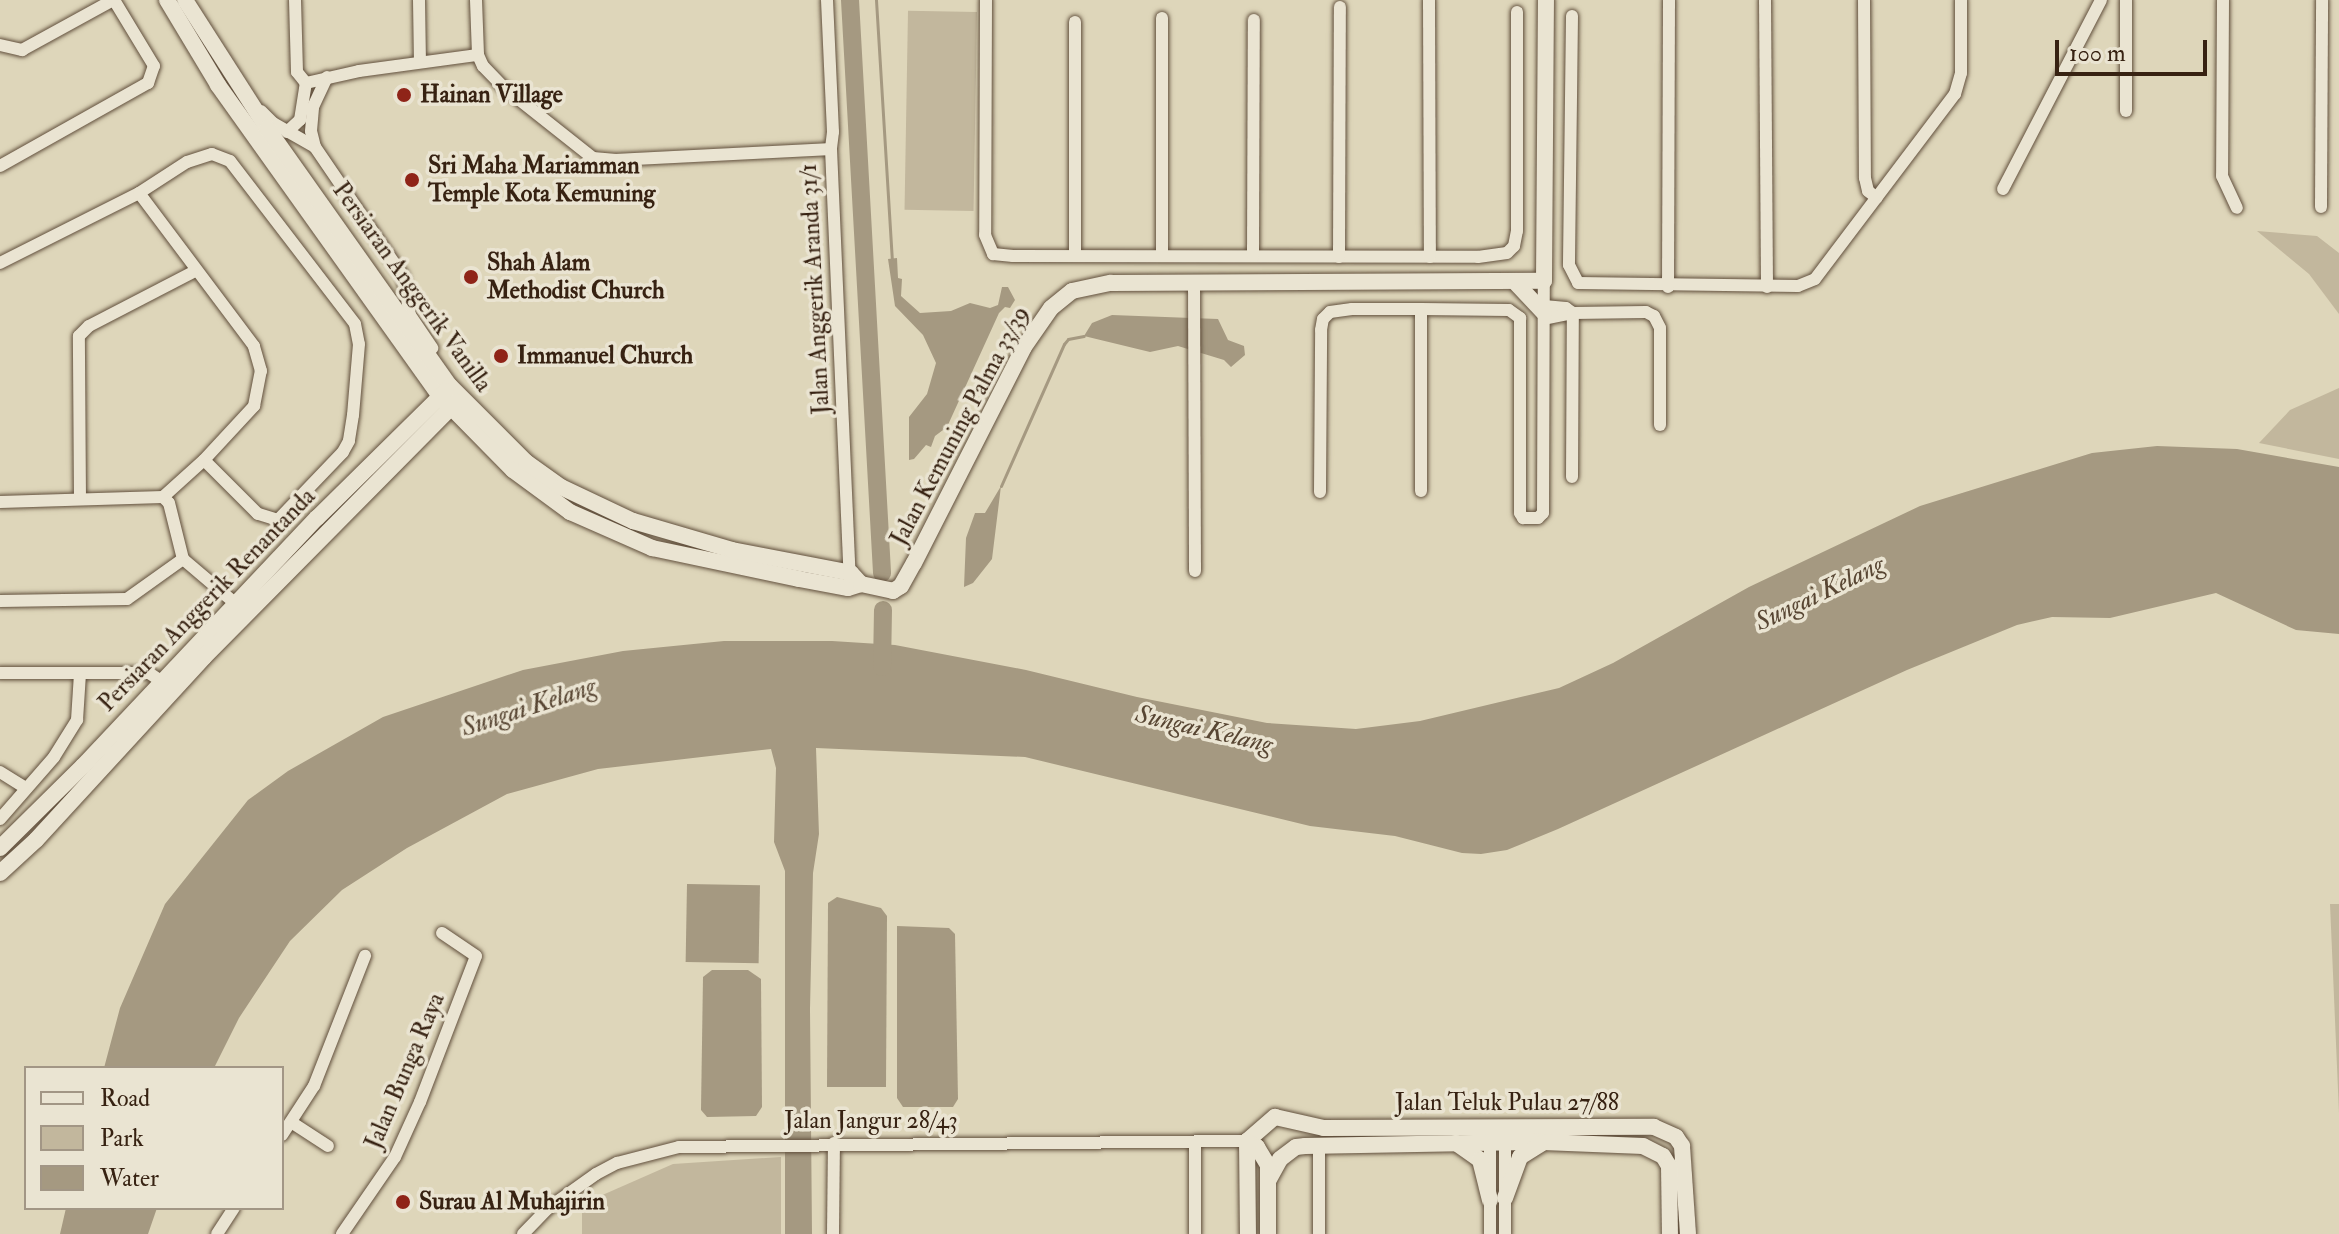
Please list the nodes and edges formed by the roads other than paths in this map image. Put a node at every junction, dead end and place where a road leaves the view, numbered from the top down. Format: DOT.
graph roads {
  1 [pos="113,0"];
  2 [pos="167,0"];
  3 [pos="185,0"];
  4 [pos="295,0"];
  5 [pos="419,0"];
  6 [pos="476,0"];
  7 [pos="827,0"];
  8 [pos="986,0"];
  9 [pos="1429,0"];
  10 [pos="1546,0"];
  11 [pos="1669,0"];
  12 [pos="1765,0"];
  13 [pos="1864,0"];
  14 [pos="1961,0"];
  15 [pos="2101,0"];
  16 [pos="2223,0"];
  17 [pos="2322,0"];
  18 [pos="2123,3"];
  19 [pos="1340,7"];
  20 [pos="1517,12"];
  21 [pos="1572,16"];
  22 [pos="1162,18"];
  23 [pos="1254,20"];
  24 [pos="1075,22"];
  25 [pos="0,45"];
  26 [pos="478,55"];
  27 [pos="420,62"];
  28 [pos="327,77"];
  29 [pos="306,83"];
  30 [pos="248,95"];
  31 [pos="2126,111"];
  32 [pos="287,132"];
  33 [pos="315,147"];
  34 [pos="831,149"];
  35 [pos="0,166"];
  36 [pos="2003,189"];
  37 [pos="139,193"];
  38 [pos="1877,198"];
  39 [pos="2321,207"];
  40 [pos="2237,208"];
  41 [pos="1075,256"];
  42 [pos="1162,256"];
  43 [pos="1253,256"];
  44 [pos="1339,257"];
  45 [pos="1430,257"];
  46 [pos="0,263"];
  47 [pos="195,271"];
  48 [pos="1514,281"];
  49 [pos="1544,281"];
  50 [pos="1194,283"];
  51 [pos="1668,287"];
  52 [pos="1767,287"];
  53 [pos="1421,312"];
  54 [pos="1544,313"];
  55 [pos="1573,313"];
  56 [pos="438,366"];
  57 [pos="420,367"];
  58 [pos="450,397"];
  59 [pos="1660,425"];
  60 [pos="419,427"];
  61 [pos="493,454"];
  62 [pos="204,460"];
  63 [pos="1572,477"];
  64 [pos="1421,491"];
  65 [pos="1320,492"];
  66 [pos="1520,493"];
  67 [pos="1543,493"];
  68 [pos="163,497"];
  69 [pos="80,499"];
  70 [pos="0,502"];
  71 [pos="183,559"];
  72 [pos="1195,571"];
  73 [pos="853,581"];
  74 [pos="893,591"];
  75 [pos="0,601"];
  76 [pos="242,609"];
  77 [pos="0,673"];
  78 [pos="80,674"];
  79 [pos="161,681"];
  80 [pos="0,772"];
  81 [pos="26,788"];
  82 [pos="0,819"];
  83 [pos="22,827"];
  84 [pos="36,840"];
  85 [pos="0,848"];
  86 [pos="0,873"];
  87 [pos="442,933"];
  88 [pos="365,956"];
  89 [pos="291,1122"];
  90 [pos="284,1132"];
  91 [pos="1497,1135"];
  92 [pos="1247,1141"];
  93 [pos="1543,1142"];
  94 [pos="827,1143"];
  95 [pos="1195,1143"];
  96 [pos="1456,1143"];
  97 [pos="1319,1145"];
  98 [pos="328,1146"];
  99 [pos="1268,1181"];
  100 [pos="1497,1199"];
  101 [pos="233,1210"];
  102 [pos="217,1234"];
  103 [pos="342,1234"];
  104 [pos="523,1234"];
  105 [pos="833,1234"];
  106 [pos="1195,1234"];
  107 [pos="1248,1234"];
  108 [pos="1268,1234"];
  109 [pos="1319,1234"];
  110 [pos="1490,1234"];
  111 [pos="1505,1234"];
  112 [pos="1670,1234"];
  113 [pos="1688,1234"];
  1 -- 25 [label="street"];
  1 -- 35 [label="street"];
  2 -- 57 [label="main road, Persiaran Anggerik Vanilla"];
  3 -- 30 [label="main road, Persiaran Anggerik Vanilla"];
  4 -- 29 [label="street"];
  5 -- 27 [label="street"];
  6 -- 26 [label="street"];
  7 -- 34 [label="street"];
  8 -- 41 [label="street"];
  9 -- 45 [label="street"];
  10 -- 49 [label="main road"];
  11 -- 51 [label="street"];
  12 -- 52 [label="street"];
  13 -- 38 [label="street"];
  14 -- 38 [label="street"];
  15 -- 36 [label="street"];
  16 -- 40 [label="street"];
  17 -- 39 [label="street"];
  18 -- 31 [label="street"];
  19 -- 44 [label="street"];
  20 -- 45 [label="street"];
  21 -- 51 [label="street"];
  22 -- 42 [label="street"];
  23 -- 43 [label="street"];
  24 -- 41 [label="street"];
  26 -- 27 [label="street"];
  26 -- 34 [label="street, Jalan Anggerik Aranda 31/1"];
  27 -- 28 [label="street"];
  28 -- 29 [label="street"];
  28 -- 33 [label="street"];
  29 -- 32 [label="street"];
  30 -- 32 [label="street"];
  30 -- 56 [label="main road, Persiaran Anggerik Vanilla"];
  32 -- 33 [label="street"];
  33 -- 56 [label="street"];
  34 -- 73 [label="street, Jalan Anggerik Aranda 31/1"];
  37 -- 46 [label="street"];
  37 -- 47 [label="street"];
  37 -- 62 [label="street"];
  38 -- 52 [label="street"];
  41 -- 42 [label="street"];
  42 -- 43 [label="street"];
  43 -- 44 [label="street"];
  44 -- 45 [label="street"];
  47 -- 62 [label="street"];
  47 -- 69 [label="street"];
  48 -- 49 [label="main road, Jalan Kemuning Palma 33/39"];
  48 -- 50 [label="main road, Jalan Kemuning Palma 33/39"];
  48 -- 54 [label="main road"];
  49 -- 54 [label="street"];
  50 -- 72 [label="street"];
  50 -- 74 [label="main road, Jalan Kemuning Palma 33/39"];
  51 -- 52 [label="street"];
  53 -- 64 [label="street"];
  53 -- 65 [label="street"];
  53 -- 66 [label="street"];
  54 -- 55 [label="street"];
  54 -- 67 [label="street"];
  55 -- 59 [label="street"];
  55 -- 63 [label="street"];
  56 -- 58 [label="main road, Persiaran Anggerik Vanilla"];
  57 -- 58 [label="main road, Persiaran Anggerik Vanilla"];
  57 -- 60 [label="main road"];
  58 -- 60 [label="main road, Persiaran Anggerik Renantanda"];
  58 -- 61 [label="main road, Persiaran Anggerik Vanilla"];
  58 -- 73 [label="main road, Persiaran Anggerik Vanilla"];
  60 -- 61 [label="main road"];
  60 -- 76 [label="main road, Persiaran Anggerik Renantanda"];
  61 -- 73 [label="main road, Persiaran Anggerik Vanilla"];
  62 -- 68 [label="street"];
  66 -- 67 [label="street"];
  66 -- 67 [label="street"];
  68 -- 69 [label="street"];
  68 -- 71 [label="street"];
  69 -- 70 [label="street"];
  71 -- 75 [label="street"];
  71 -- 76 [label="street"];
  73 -- 74 [label="main road, Persiaran Anggerik Vanilla"];
  76 -- 79 [label="main road, Persiaran Anggerik Renantanda"];
  76 -- 84 [label="main road"];
  77 -- 78 [label="street"];
  78 -- 79 [label="street"];
  78 -- 81 [label="street"];
  79 -- 83 [label="main road, Persiaran Anggerik Renantanda"];
  80 -- 81 [label="street"];
  81 -- 82 [label="street"];
  83 -- 84 [label="main road"];
  83 -- 85 [label="main road, Persiaran Anggerik Renantanda"];
  84 -- 86 [label="main road"];
  87 -- 103 [label="street, Jalan Bunga Raya"];
  88 -- 89 [label="street"];
  89 -- 90 [label="street"];
  89 -- 98 [label="street"];
  91 -- 92 [label="main road, Jalan Teluk Pulau 27/88"];
  91 -- 93 [label="main road, Jalan Teluk Pulau 27/88"];
  91 -- 96 [label="main road, Jalan Teluk Pulau 27/88"];
  91 -- 100 [label="street"];
  91 -- 113 [label="main road, Jalan Teluk Pulau 27/88"];
  92 -- 95 [label="street, Jalan Jangur 28/43"];
  92 -- 99 [label="main road"];
  92 -- 107 [label="main road"];
  93 -- 100 [label="main road"];
  93 -- 112 [label="main road, Jalan Teluk Pulau 27/88"];
  94 -- 95 [label="street, Jalan Jangur 28/43"];
  94 -- 104 [label="street, Jalan Jangur 28/43"];
  94 -- 105 [label="street"];
  95 -- 106 [label="street"];
  96 -- 97 [label="main road, Jalan Teluk Pulau 27/88"];
  96 -- 100 [label="main road"];
  97 -- 99 [label="main road, Jalan Teluk Pulau 27/88"];
  97 -- 109 [label="street"];
  99 -- 108 [label="main road"];
  100 -- 110 [label="street"];
  100 -- 111 [label="street"];
  101 -- 102 [label="street"];
}
